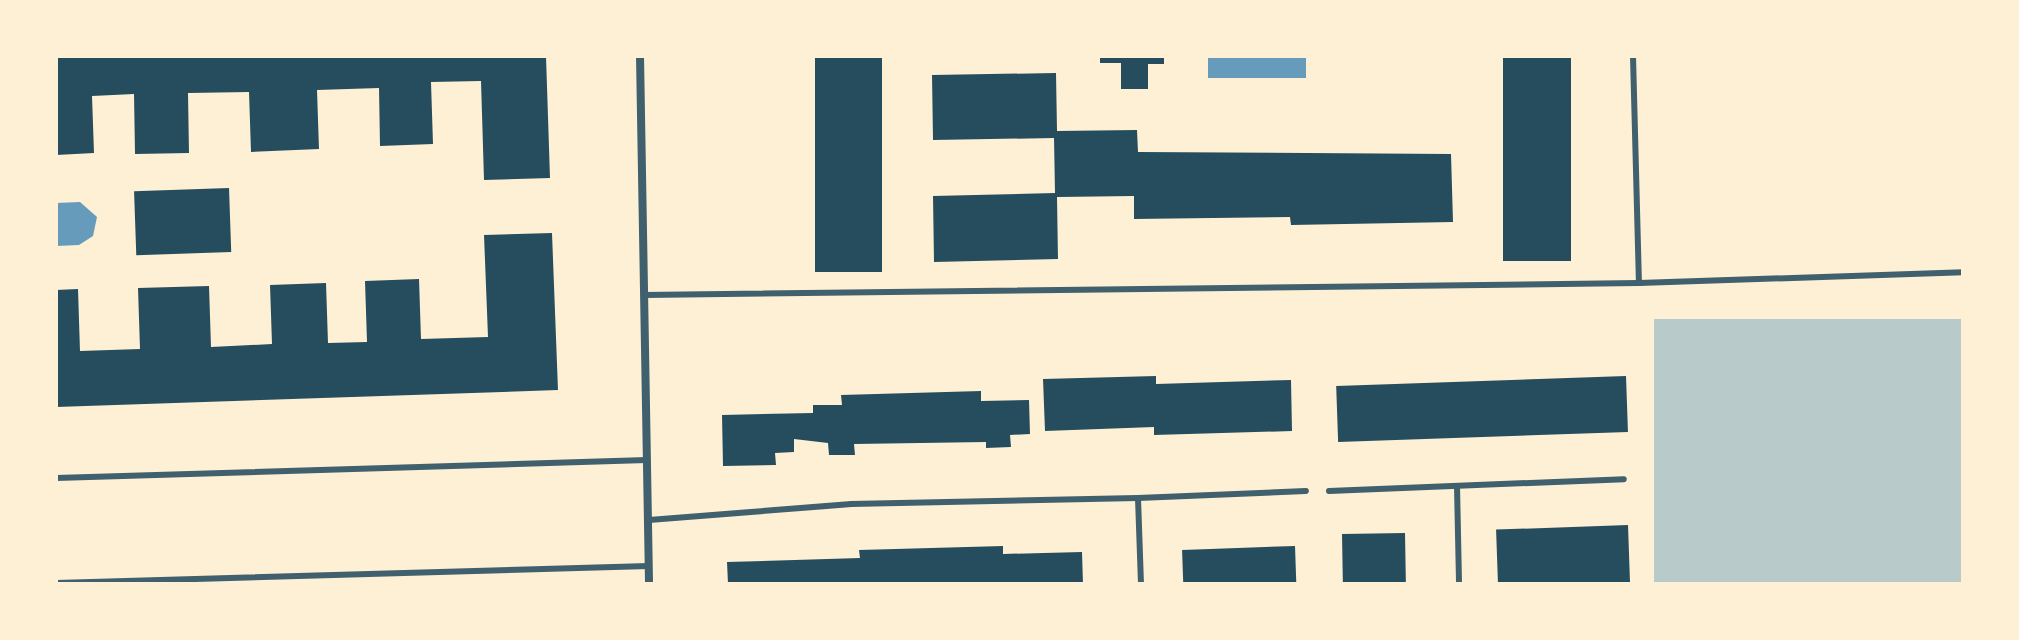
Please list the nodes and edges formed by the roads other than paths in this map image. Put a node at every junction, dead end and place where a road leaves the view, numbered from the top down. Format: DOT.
graph roads {
  1 [pos="640,56"];
  2 [pos="1633,56"];
  3 [pos="1963,272"];
  4 [pos="1639,283"];
  5 [pos="644,295"];
  6 [pos="647,460"];
  7 [pos="56,478"];
  8 [pos="1624,479"];
  9 [pos="1457,486"];
  10 [pos="1306,491"];
  11 [pos="1329,491"];
  12 [pos="1138,498"];
  13 [pos="649,520"];
  14 [pos="649,566"];
  15 [pos="56,583"];
  16 [pos="649,584"];
  17 [pos="1141,584"];
  18 [pos="1459,584"];
  1 -- 5 [label="street"];
  2 -- 4 [label="lane"];
  3 -- 4 [label="lane"];
  4 -- 5 [label="lane"];
  5 -- 6 [label="street"];
  6 -- 7 [label="lane"];
  6 -- 13 [label="street"];
  8 -- 9 [label="lane"];
  9 -- 11 [label="lane"];
  9 -- 18 [label="lane"];
  10 -- 12 [label="lane"];
  12 -- 13 [label="lane"];
  12 -- 17 [label="lane"];
  13 -- 14 [label="street"];
  14 -- 15 [label="lane"];
  14 -- 16 [label="street"];
}
